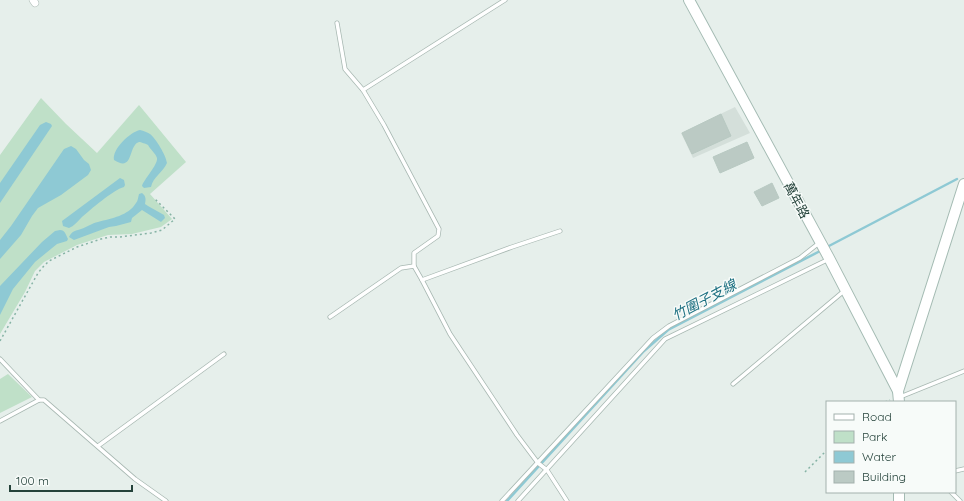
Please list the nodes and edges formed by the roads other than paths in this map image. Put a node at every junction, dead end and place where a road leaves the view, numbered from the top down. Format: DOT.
graph roads {
  1 [pos="505,0"];
  2 [pos="689,0"];
  3 [pos="337,23"];
  4 [pos="363,90"];
  5 [pos="964,186"];
  6 [pos="560,231"];
  7 [pos="820,242"];
  8 [pos="829,258"];
  9 [pos="414,266"];
  10 [pos="422,280"];
  11 [pos="845,290"];
  12 [pos="330,317"];
  13 [pos="224,354"];
  14 [pos="0,359"];
  15 [pos="964,371"];
  16 [pos="733,384"];
  17 [pos="898,397"];
  18 [pos="39,400"];
  19 [pos="0,421"];
  20 [pos="98,446"];
  21 [pos="538,463"];
  22 [pos="547,470"];
  23 [pos="952,493"];
  24 [pos="166,501"];
  25 [pos="502,501"];
  26 [pos="518,501"];
  27 [pos="567,501"];
  28 [pos="960,501"];
  1 -- 4 [label="lane"];
  2 -- 7 [label="street, 萬年路"];
  3 -- 4 [label="lane"];
  4 -- 9 [label="lane"];
  5 -- 17 [label="street"];
  6 -- 10 [label="lane"];
  7 -- 8 [label="street, 萬年路"];
  7 -- 21 [label="lane"];
  8 -- 11 [label="street, 萬年路"];
  8 -- 22 [label="lane"];
  9 -- 10 [label="lane"];
  9 -- 12 [label="lane"];
  10 -- 21 [label="lane"];
  11 -- 16 [label="lane"];
  11 -- 17 [label="street, 萬年路"];
  13 -- 20 [label="lane"];
  14 -- 18 [label="lane"];
  15 -- 17 [label="lane"];
  18 -- 19 [label="lane"];
  18 -- 20 [label="lane"];
  20 -- 24 [label="lane"];
  21 -- 22 [label="lane"];
  21 -- 25 [label="lane"];
  22 -- 26 [label="lane"];
  22 -- 27 [label="lane"];
  23 -- 28 [label="lane"];
}
